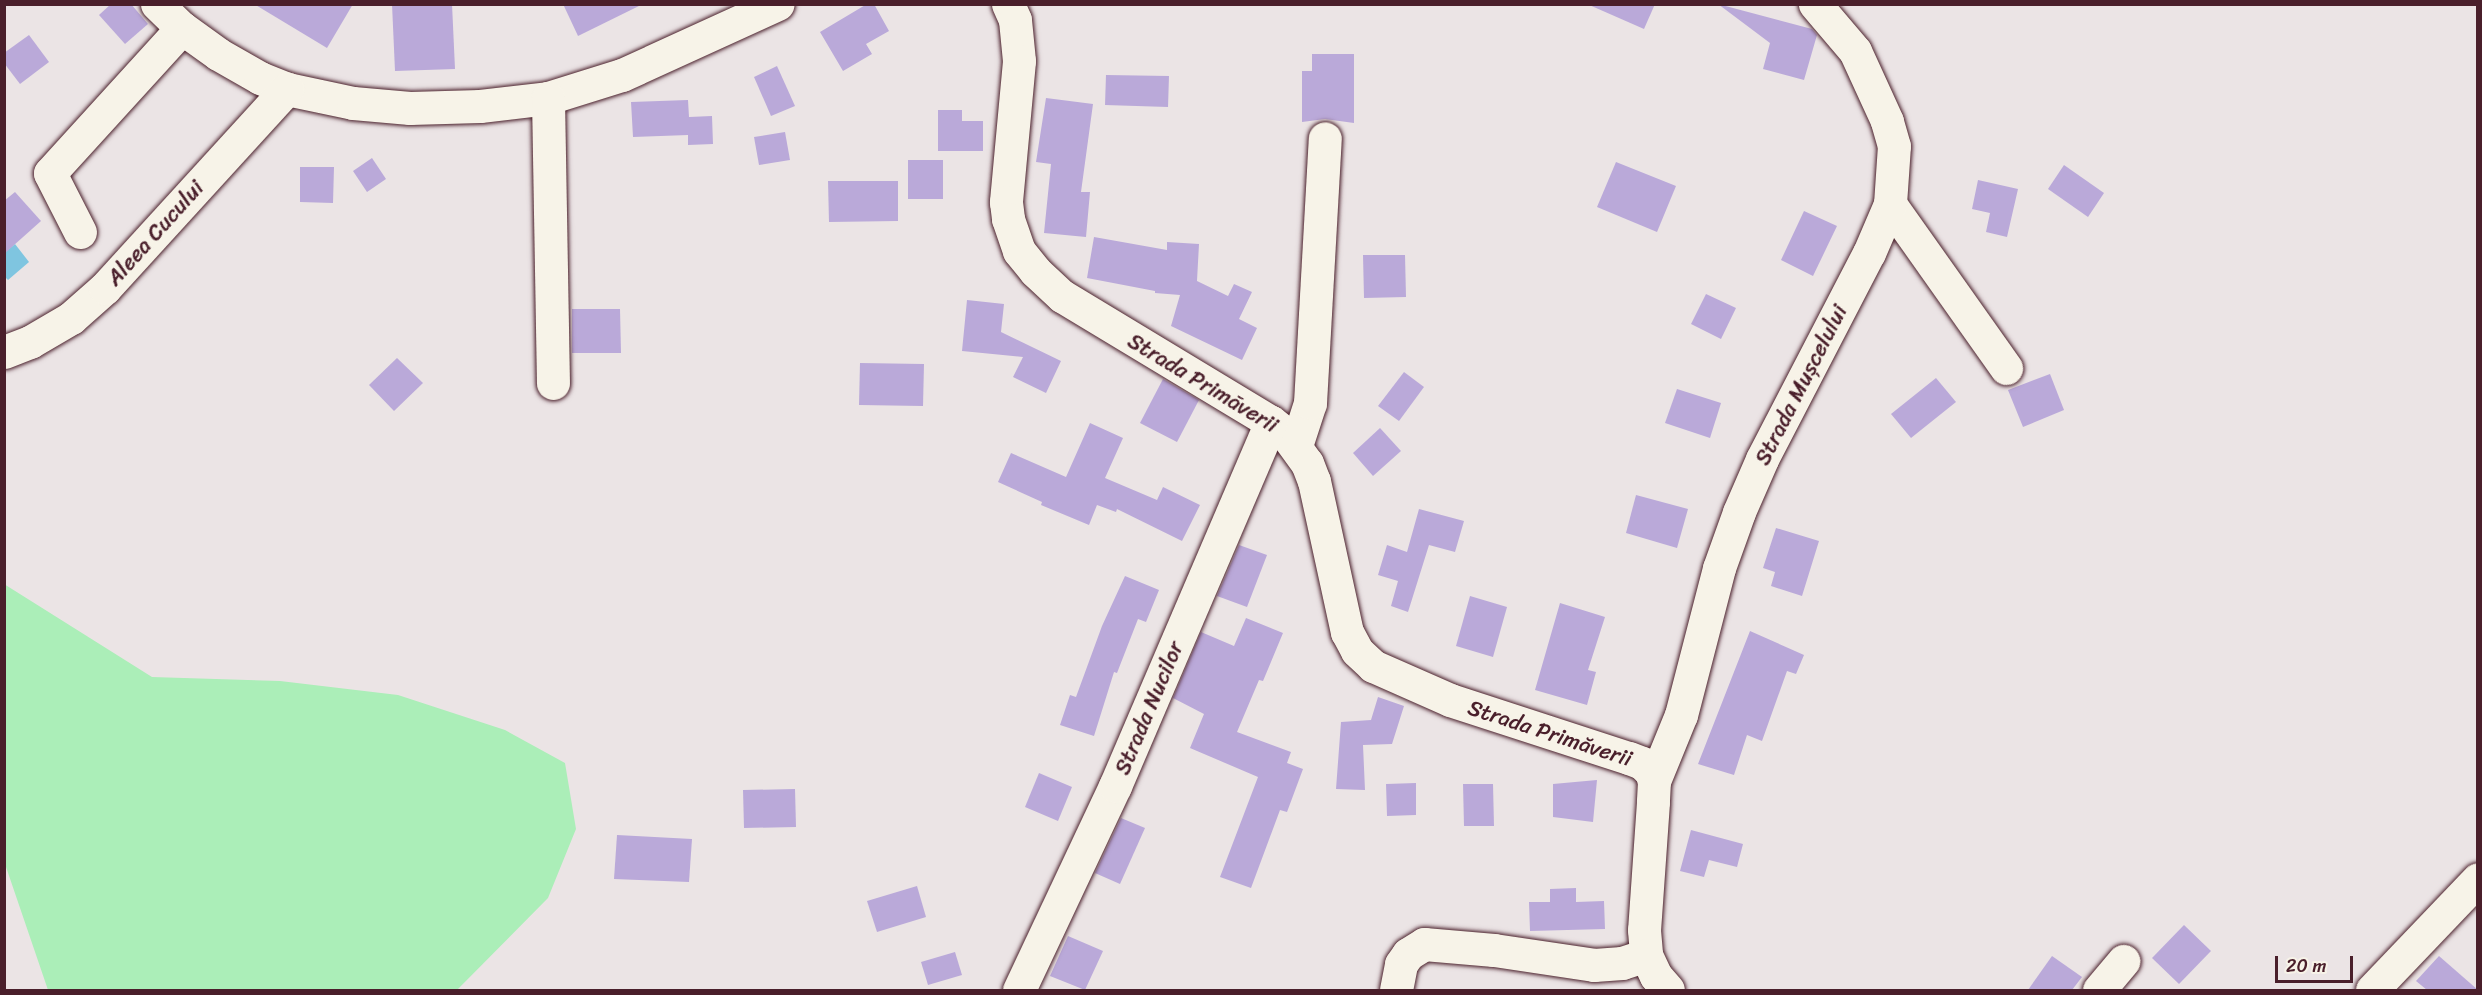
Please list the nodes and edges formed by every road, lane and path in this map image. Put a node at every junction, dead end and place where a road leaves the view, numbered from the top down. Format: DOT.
graph roads {
  1 [pos="157,4"];
  2 [pos="778,4"];
  3 [pos="1008,4"];
  4 [pos="1815,4"];
  5 [pos="182,28"];
  6 [pos="287,89"];
  7 [pos="548,98"];
  8 [pos="1325,138"];
  9 [pos="1890,204"];
  10 [pos="80,232"];
  11 [pos="4,352"];
  12 [pos="2006,368"];
  13 [pos="553,383"];
  14 [pos="1271,422"];
  15 [pos="1296,446"];
  16 [pos="1654,781"];
  17 [pos="2478,879"];
  18 [pos="1646,955"];
  19 [pos="2123,961"];
  20 [pos="1019,990"];
  21 [pos="1396,990"];
  22 [pos="1668,990"];
  23 [pos="2099,990"];
  24 [pos="2372,990"];
  1 -- 5 [label="street"];
  2 -- 7 [label="street"];
  3 -- 14 [label="street, Strada Primăverii"];
  4 -- 9 [label="street, Strada Mușcelului"];
  5 -- 6 [label="street"];
  5 -- 10 [label="street"];
  6 -- 7 [label="street"];
  6 -- 11 [label="street, Aleea Cucului"];
  7 -- 13 [label="street"];
  8 -- 15 [label="street"];
  9 -- 12 [label="street"];
  9 -- 16 [label="street, Strada Mușcelului"];
  14 -- 15 [label="street, Strada Primăverii"];
  14 -- 20 [label="street, Strada Nucilor"];
  15 -- 16 [label="street, Strada Primăverii"];
  16 -- 18 [label="street, Strada Primăverii"];
  17 -- 24 [label="street"];
  18 -- 21 [label="street"];
  18 -- 22 [label="street, Strada Primăverii"];
  19 -- 23 [label="street"];
}
